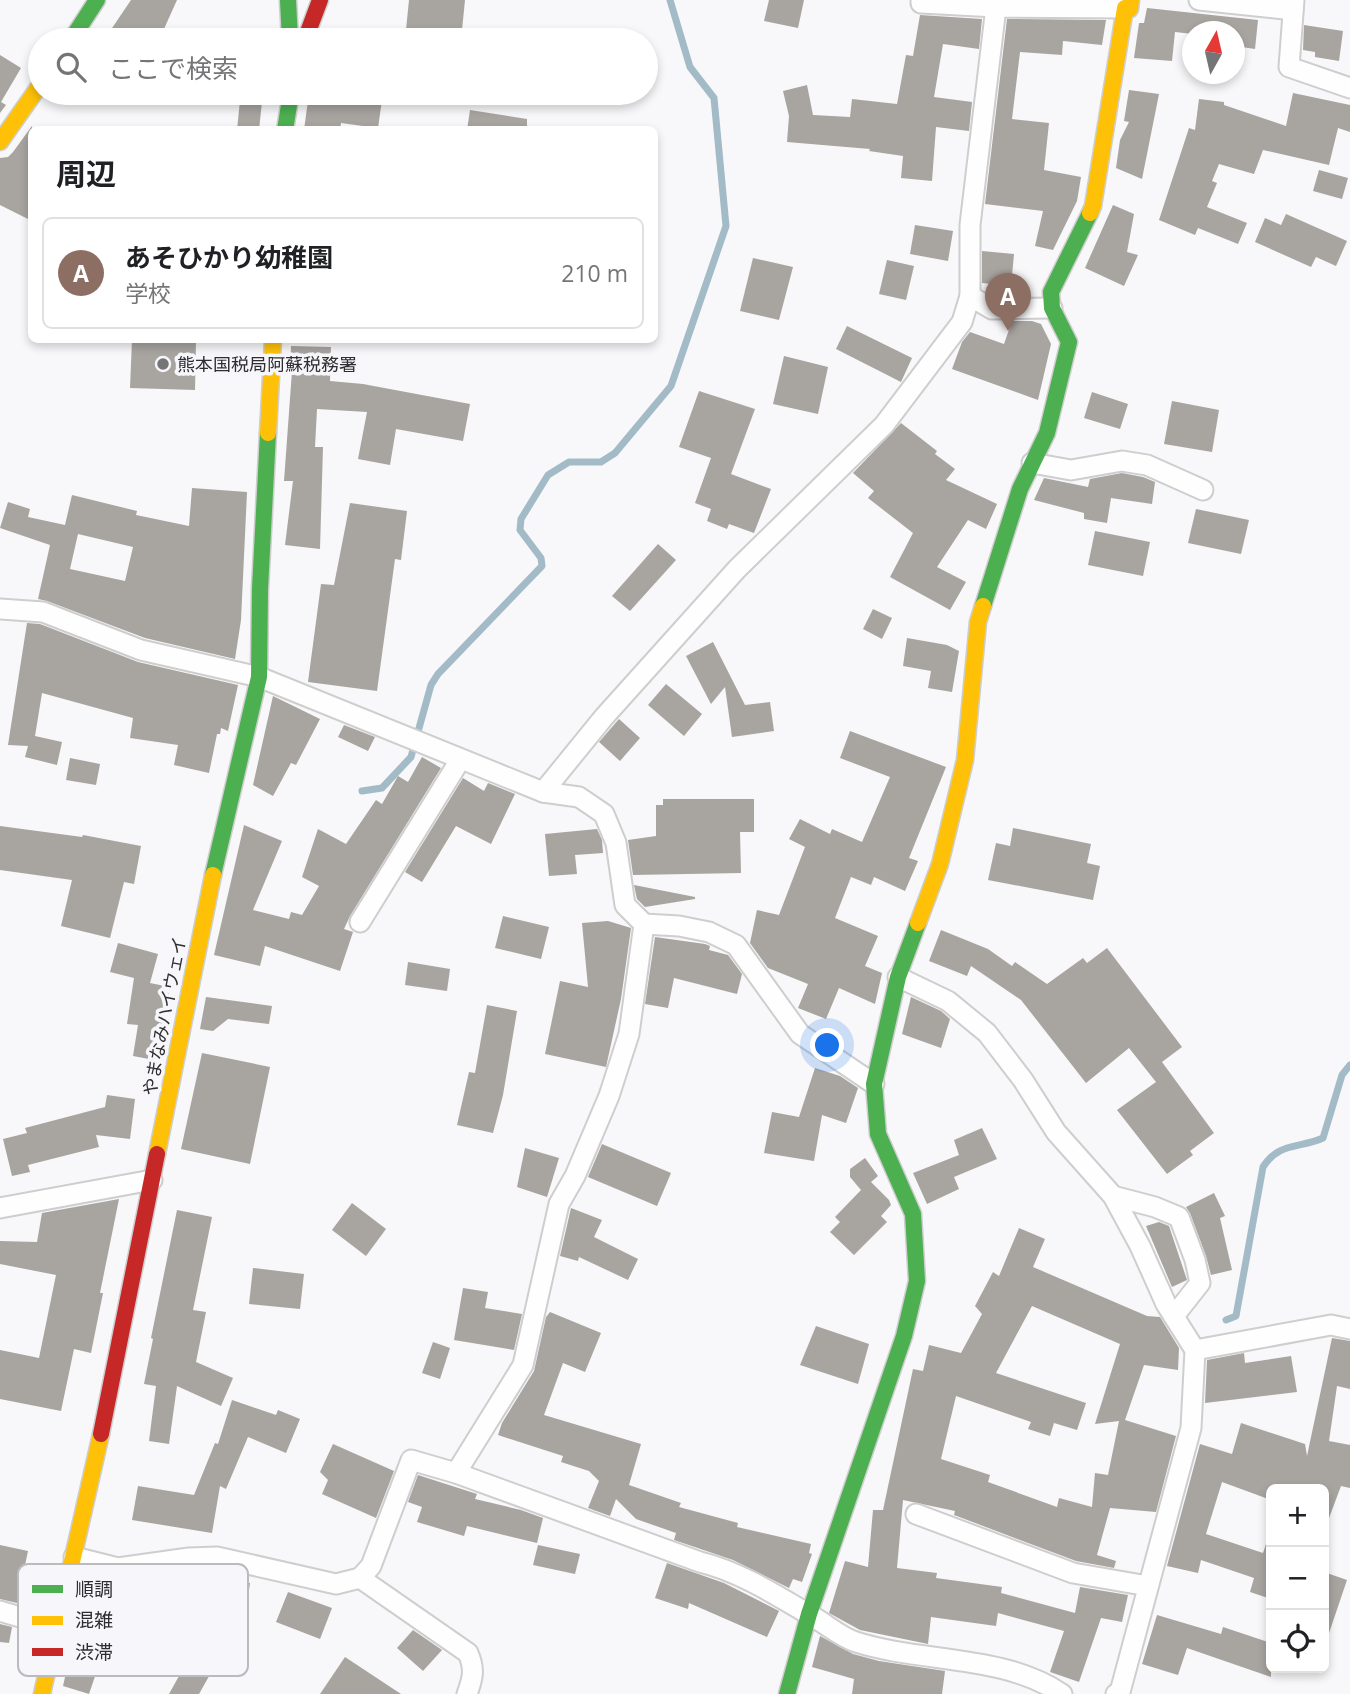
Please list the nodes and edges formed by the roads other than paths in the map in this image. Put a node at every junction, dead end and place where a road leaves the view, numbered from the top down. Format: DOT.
graph roads {
  1 [pos="97,0"];
  2 [pos="288,0"];
  3 [pos="320,0"];
  4 [pos="921,0"];
  5 [pos="1199,0"];
  6 [pos="1128,4"];
  7 [pos="1294,5"];
  8 [pos="996,7"];
  9 [pos="79,28"];
  10 [pos="289,28"];
  11 [pos="310,28"];
  12 [pos="1350,88"];
  13 [pos="28,102"];
  14 [pos="289,105"];
  15 [pos="286,126"];
  16 [pos="0,142"];
  17 [pos="970,296"];
  18 [pos="1052,308"];
  19 [pos="273,343"];
  20 [pos="1032,463"];
  21 [pos="1203,490"];
  22 [pos="0,609"];
  23 [pos="259,677"];
  24 [pos="460,760"];
  25 [pos="543,792"];
  26 [pos="360,922"];
  27 [pos="644,924"];
  28 [pos="898,976"];
  29 [pos="874,1084"];
  30 [pos="152,1180"];
  31 [pos="1113,1196"];
  32 [pos="0,1208"];
  33 [pos="1174,1316"];
  34 [pos="1350,1329"];
  35 [pos="1195,1350"];
  36 [pos="456,1473"];
  37 [pos="916,1514"];
  38 [pos="74,1557"];
  39 [pos="72,1564"];
  40 [pos="102,1564"];
  41 [pos="146,1564"];
  42 [pos="248,1564"];
  43 [pos="248,1564"];
  44 [pos="360,1578"];
  45 [pos="1148,1586"];
  46 [pos="0,1611"];
  47 [pos="809,1614"];
  48 [pos="18,1616"];
  49 [pos="46,1676"];
  50 [pos="42,1694"];
  51 [pos="467,1694"];
  52 [pos="787,1694"];
  53 [pos="1062,1694"];
  54 [pos="1116,1694"];
  1 -- 9 [label="street"];
  2 -- 10 [label="street"];
  3 -- 11 [label="street"];
  4 -- 8 [label="street"];
  5 -- 7 [label="street"];
  6 -- 8 [label="street"];
  6 -- 18 [label="street"];
  7 -- 12 [label="street"];
  8 -- 17 [label="street"];
  13 -- 16 [label="street"];
  14 -- 15 [label="street"];
  17 -- 18 [label="street"];
  17 -- 25 [label="street"];
  18 -- 20 [label="street"];
  19 -- 23 [label="street, やまなみハイウェイ"];
  20 -- 21 [label="street"];
  20 -- 28 [label="street"];
  22 -- 23 [label="street"];
  23 -- 24 [label="street"];
  23 -- 30 [label="street, やまなみハイウェイ"];
  24 -- 25 [label="street"];
  24 -- 26 [label="street"];
  25 -- 27 [label="street"];
  27 -- 29 [label="street"];
  27 -- 36 [label="street"];
  28 -- 29 [label="street"];
  28 -- 31 [label="street"];
  29 -- 47 [label="street"];
  30 -- 32 [label="street"];
  30 -- 38 [label="street, やまなみハイウェイ"];
  31 -- 33 [label="street"];
  31 -- 33 [label="street"];
  33 -- 35 [label="street"];
  34 -- 35 [label="street"];
  35 -- 45 [label="street"];
  36 -- 44 [label="street"];
  36 -- 47 [label="street"];
  37 -- 45 [label="street"];
  38 -- 39 [label="street, やまなみハイウェイ"];
  38 -- 40 [label="street"];
  41 -- 43 [label="street"];
  42 -- 44 [label="street"];
  44 -- 51 [label="street"];
  45 -- 54 [label="street"];
  46 -- 48 [label="street"];
  47 -- 52 [label="street"];
  47 -- 53 [label="street"];
  49 -- 50 [label="street, やまなみハイウェイ"];
}
